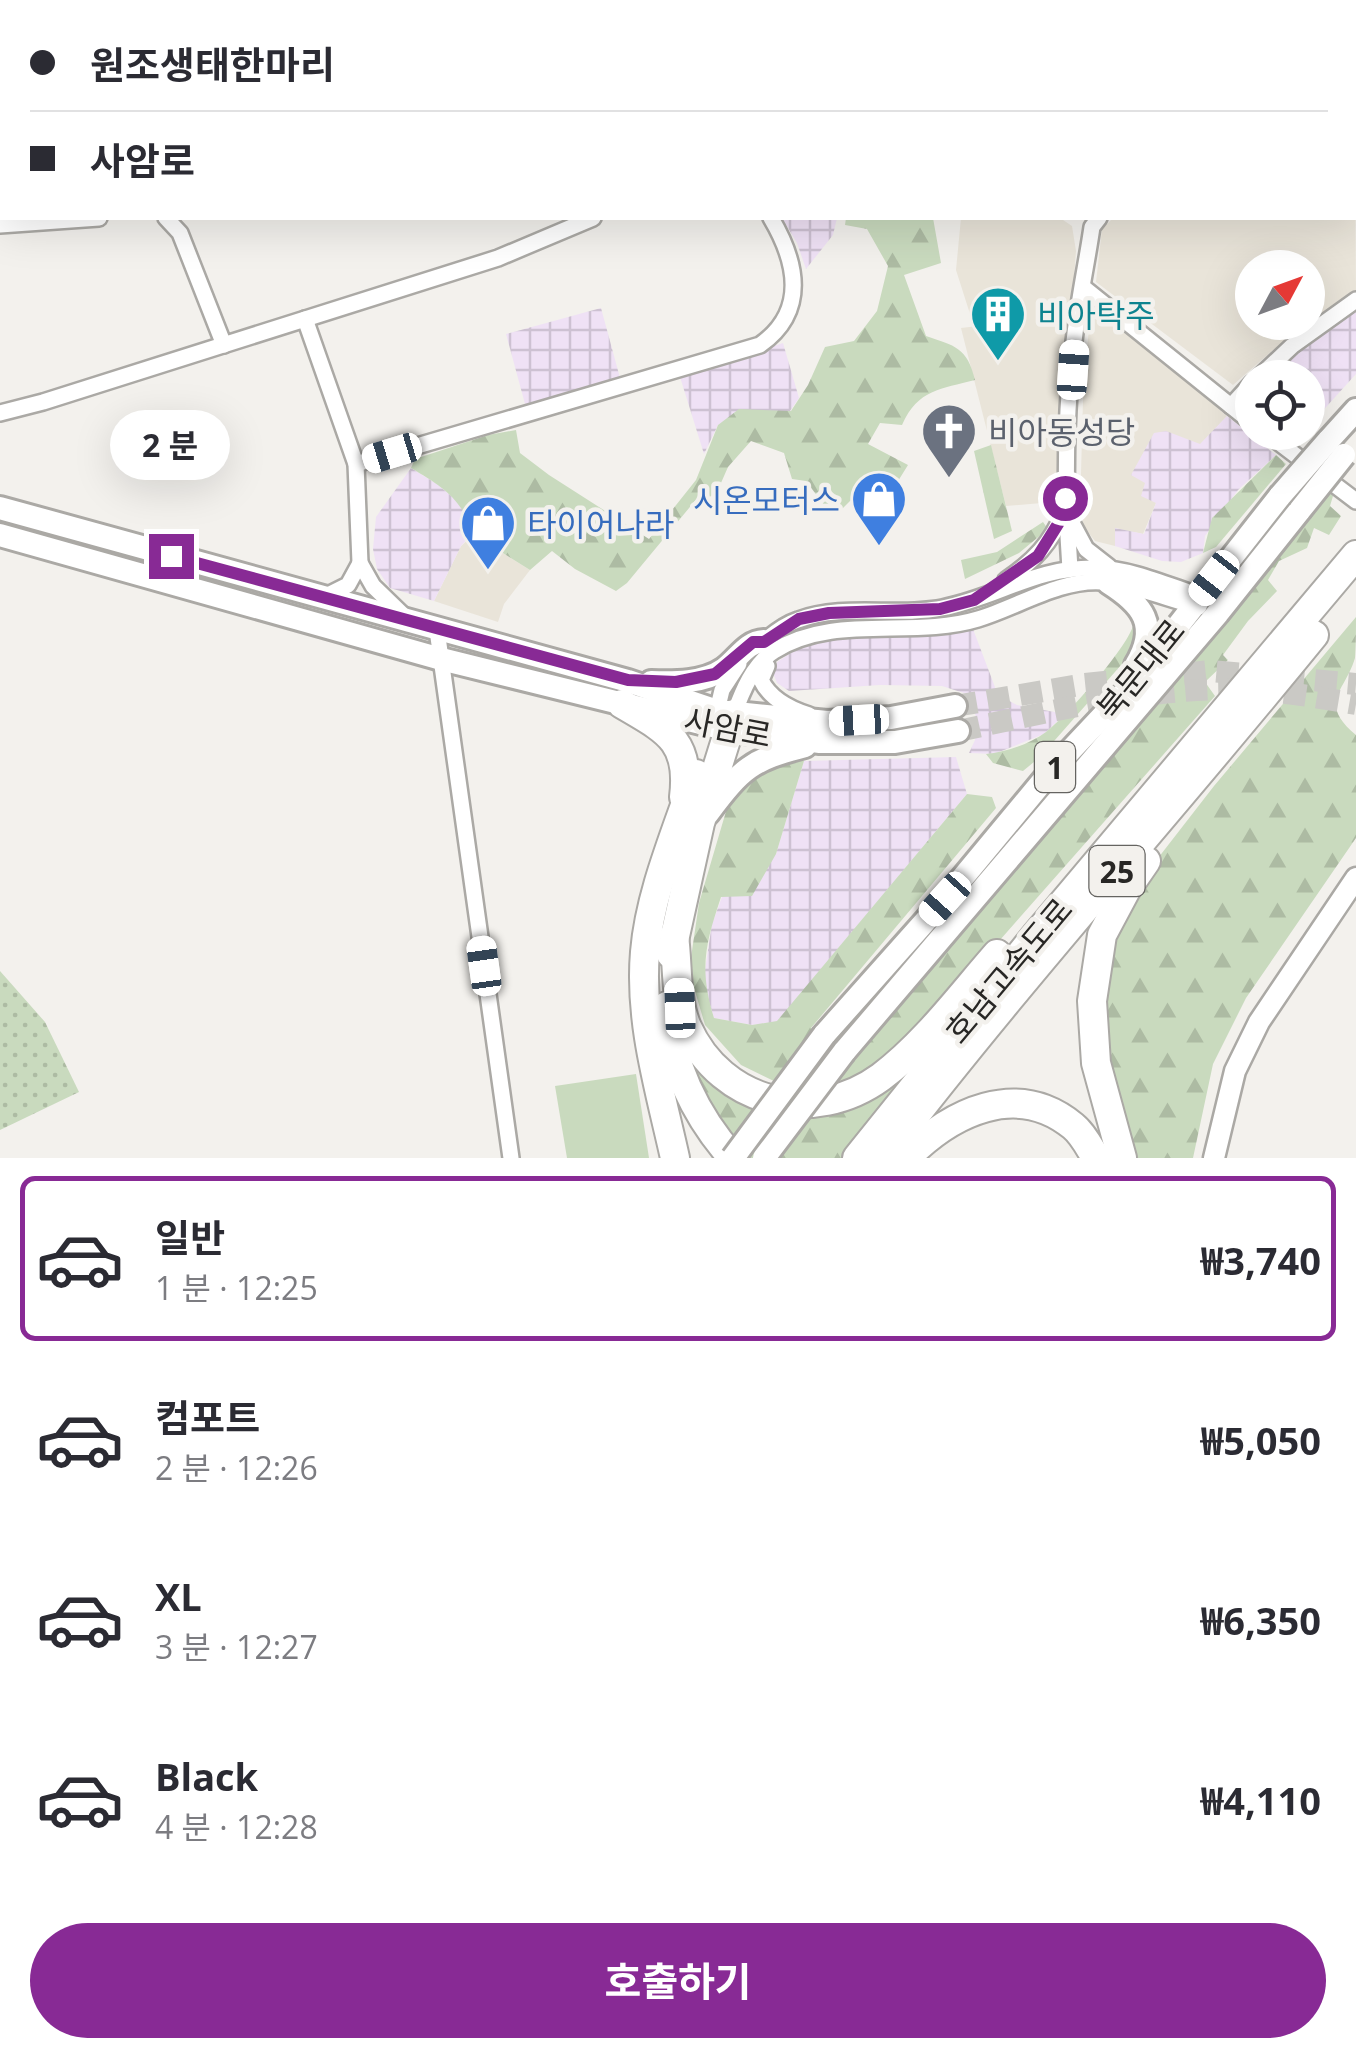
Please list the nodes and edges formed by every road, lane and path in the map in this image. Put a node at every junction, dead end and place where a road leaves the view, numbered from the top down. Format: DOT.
graph roads {
  1 [pos="71,220"];
  2 [pos="168,220"];
  3 [pos="588,220"];
  4 [pos="772,220"];
  5 [pos="1091,221"];
  6 [pos="0,225"];
  7 [pos="1083,287"];
  8 [pos="1356,300"];
  9 [pos="305,320"];
  10 [pos="224,345"];
  11 [pos="1277,360"];
  12 [pos="1235,402"];
  13 [pos="1231,406"];
  14 [pos="1235,409"];
  15 [pos="1356,410"];
  16 [pos="0,412"];
  17 [pos="1343,446"];
  18 [pos="1289,450"];
  19 [pos="356,464"];
  20 [pos="1356,501"];
  21 [pos="1290,503"];
  22 [pos="0,508"];
  23 [pos="1066,508"];
  24 [pos="0,535"];
  25 [pos="360,562"];
  26 [pos="1070,569"];
  27 [pos="1351,574"];
  28 [pos="1111,576"];
  29 [pos="322,598"];
  30 [pos="974,600"];
  31 [pos="1196,601"];
  32 [pos="1221,608"];
  33 [pos="408,620"];
  34 [pos="437,630"];
  35 [pos="768,646"];
  36 [pos="441,658"];
  37 [pos="1130,687"];
  38 [pos="625,692"];
  39 [pos="955,706"];
  40 [pos="723,720"];
  41 [pos="958,731"];
  42 [pos="824,732"];
  43 [pos="1211,762"];
  44 [pos="1148,805"];
  45 [pos="691,820"];
  46 [pos="1356,878"];
  47 [pos="674,936"];
  48 [pos="646,1002"];
  49 [pos="510,1158"];
  50 [pos="675,1158"];
  51 [pos="714,1158"];
  52 [pos="733,1158"];
  53 [pos="764,1158"];
  54 [pos="858,1158"];
  55 [pos="882,1158"];
  56 [pos="906,1158"];
  57 [pos="1096,1158"];
  58 [pos="1122,1158"];
  59 [pos="1214,1158"];
  1 -- 6 [label="street"];
  2 -- 10 [label="street"];
  3 -- 9 [label="street"];
  4 -- 19 [label="street"];
  5 -- 7 [label="street"];
  7 -- 13 [label="street"];
  7 -- 23 [label="street"];
  8 -- 11 [label="street"];
  9 -- 10 [label="street"];
  9 -- 19 [label="street"];
  10 -- 16 [label="street"];
  12 -- 13 [label="street"];
  13 -- 14 [label="street"];
  15 -- 17 [label="main road, 북문대로 / 1"];
  17 -- 21 [label="main road, 북문대로 / 1, bridge"];
  18 -- 20 [label="street"];
  19 -- 25 [label="street"];
  21 -- 31 [label="main road, 북문대로 / 1"];
  21 -- 32 [label="main road, 북문대로 / 1"];
  22 -- 29 [label="main road, 사암로"];
  23 -- 26 [label="street"];
  23 -- 28 [label="street"];
  23 -- 30 [label="street"];
  24 -- 36 [label="main road, 사암로"];
  25 -- 29 [label="street"];
  25 -- 33 [label="street, 사암로"];
  26 -- 28 [label="street, 사암로"];
  26 -- 30 [label="street, 사암로"];
  27 -- 43 [label="highway, 호남고속도로 / 25"];
  27 -- 44 [label="highway, 호남고속도로 / 25"];
  28 -- 31 [label="street, 사암로"];
  28 -- 35 [label="street, 사암로"];
  28 -- 37 [label="main road"];
  29 -- 33 [label="main road, 사암로"];
  30 -- 35 [label="street, 사암로"];
  31 -- 32 [label="street, 사암로"];
  31 -- 37 [label="main road, 북문대로 / 1"];
  32 -- 53 [label="main road, 북문대로 / 1, bridge"];
  33 -- 34 [label="main road, 사암로"];
  34 -- 36 [label="street"];
  34 -- 38 [label="main road, 사암로"];
  35 -- 38 [label="main road"];
  35 -- 40 [label="street, 사암로"];
  35 -- 42 [label="street, 사암로"];
  36 -- 38 [label="main road, 사암로"];
  36 -- 49 [label="street"];
  37 -- 52 [label="main road, 북문대로 / 1, bridge"];
  38 -- 40 [label="main road, 사암로"];
  38 -- 45 [label="highway"];
  39 -- 42 [label="main road"];
  40 -- 42 [label="main road, 사암로"];
  40 -- 45 [label="highway"];
  41 -- 42 [label="main road"];
  42 -- 45 [label="main road"];
  43 -- 55 [label="highway, 호남고속도로 / 25"];
  43 -- 58 [label="highway"];
  44 -- 47 [label="highway"];
  44 -- 54 [label="highway, 호남고속도로 / 25"];
  45 -- 47 [label="highway"];
  45 -- 48 [label="highway"];
  46 -- 59 [label="street"];
  47 -- 52 [label="highway"];
  48 -- 50 [label="highway"];
  48 -- 51 [label="highway"];
  56 -- 57 [label="highway"];
}
